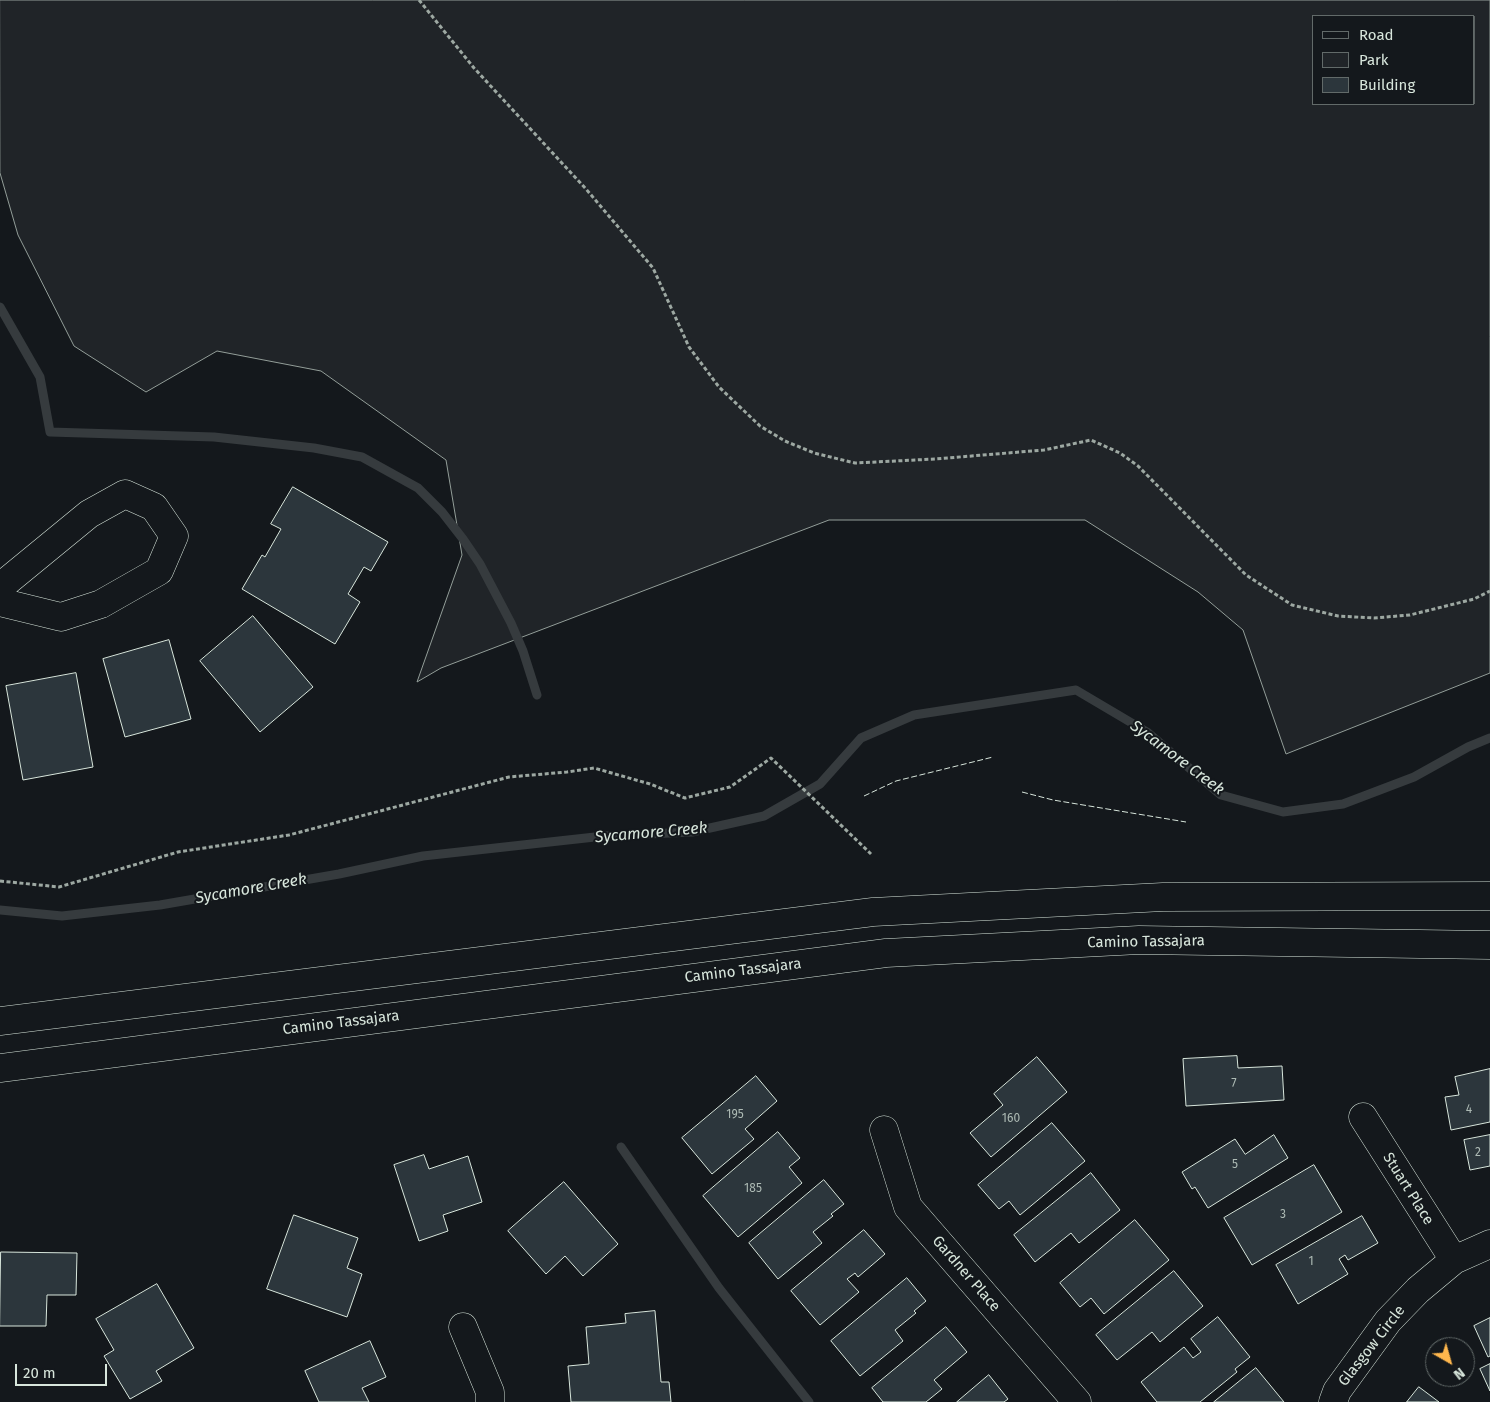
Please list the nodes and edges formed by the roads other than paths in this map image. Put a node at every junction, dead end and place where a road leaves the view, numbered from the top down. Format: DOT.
graph roads {
  1 [pos="0,587"];
  2 [pos="0,602"];
  3 [pos="1490,896"];
  4 [pos="1490,945"];
  5 [pos="0,1021"];
  6 [pos="0,1068"];
  7 [pos="1363,1117"];
  8 [pos="884,1130"];
  9 [pos="1490,1244"];
  10 [pos="1454,1260"];
  11 [pos="464,1327"];
  12 [pos="490,1402"];
  13 [pos="1077,1402"];
  14 [pos="1332,1402"];
  1 -- 2 [label="main road"];
  3 -- 5 [label="main road"];
  4 -- 6 [label="main road, Camino Tassajara"];
  7 -- 10 [label="main road, Stuart Place"];
  8 -- 13 [label="main road, Gardner Place"];
  9 -- 10 [label="main road, Glasgow Circle"];
  10 -- 14 [label="main road, Glasgow Circle"];
  11 -- 12 [label="main road"];
}
